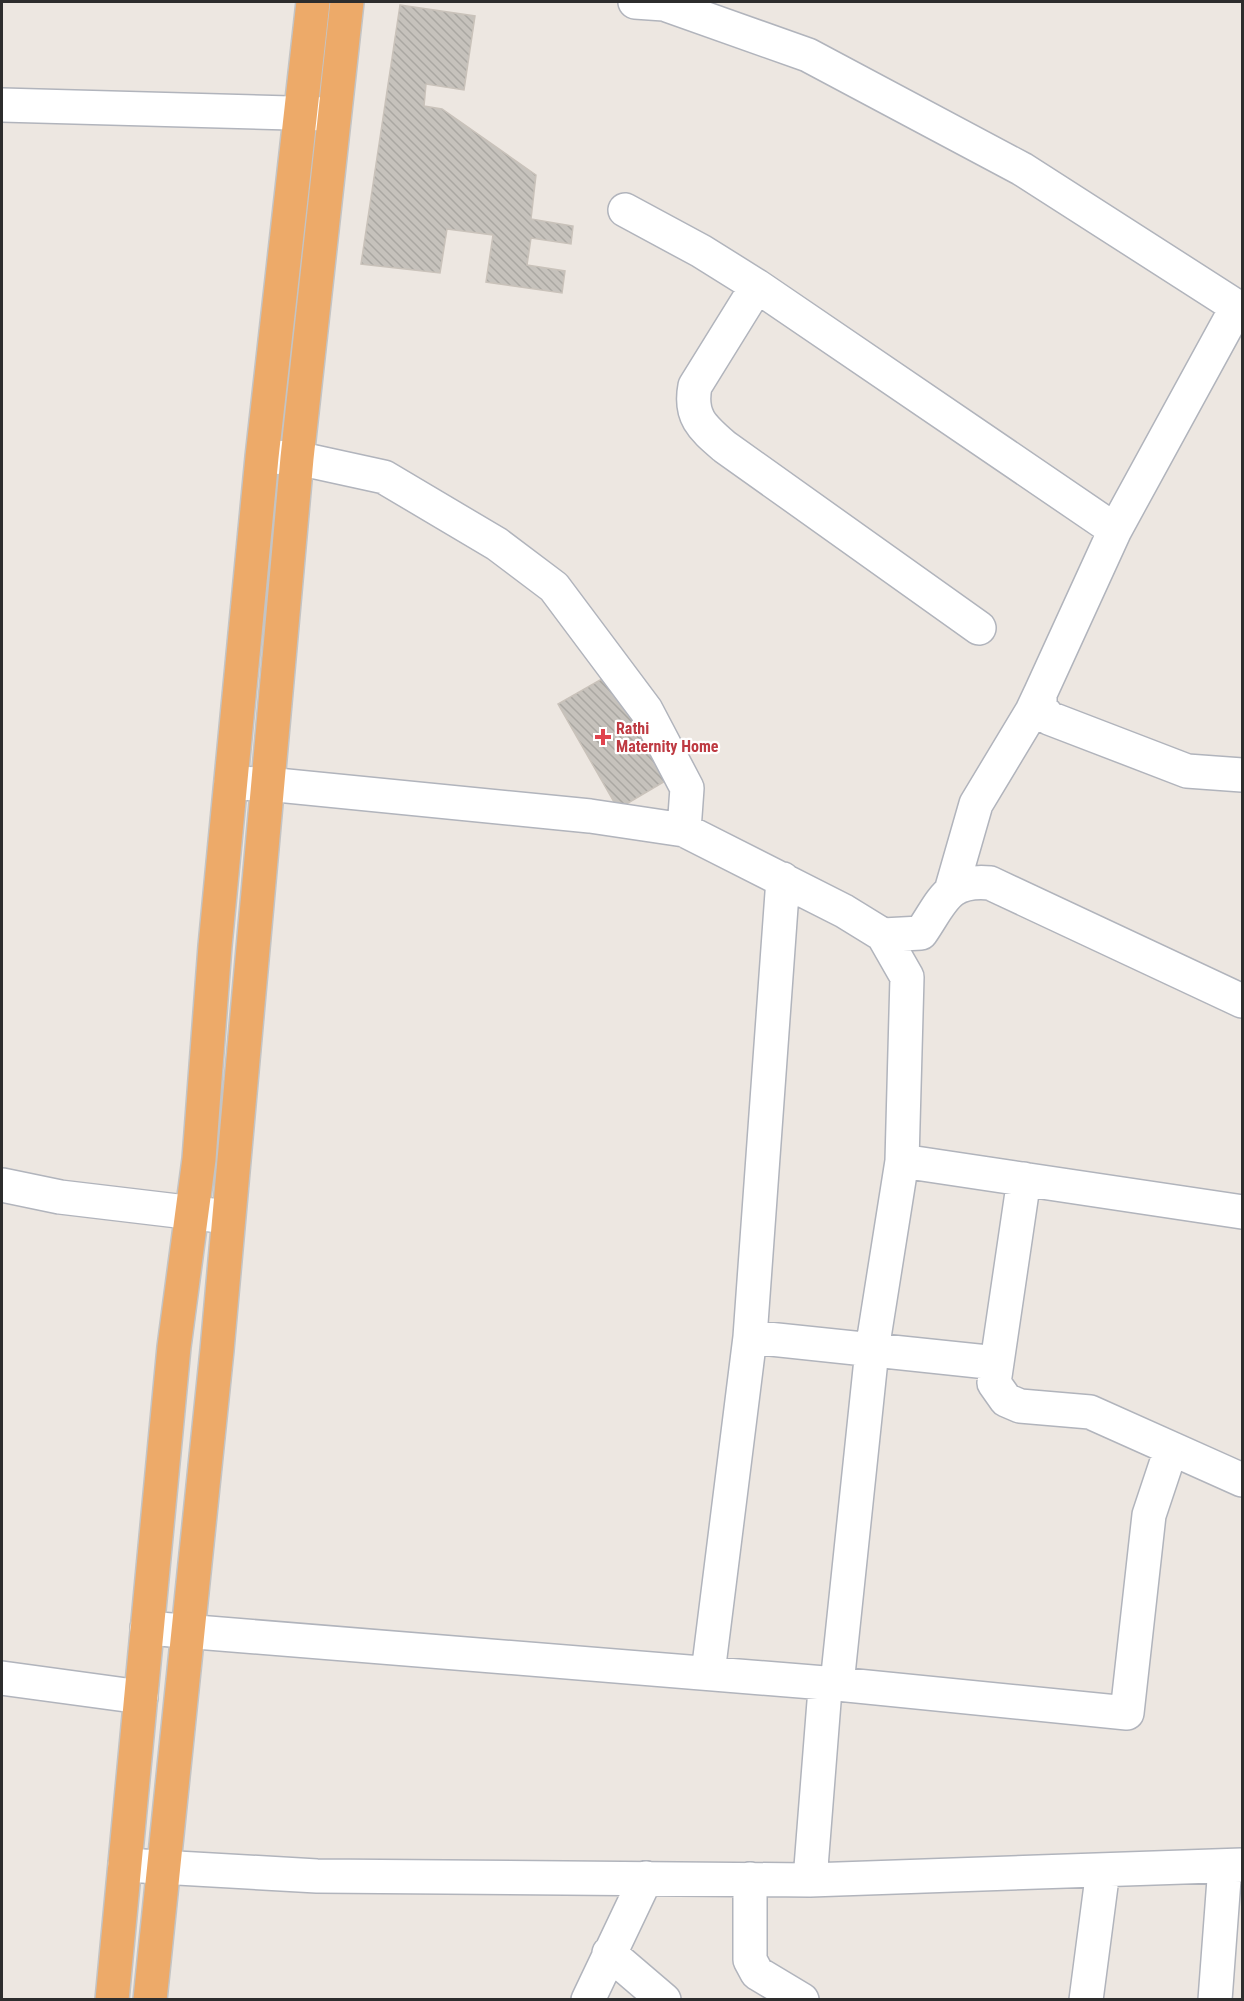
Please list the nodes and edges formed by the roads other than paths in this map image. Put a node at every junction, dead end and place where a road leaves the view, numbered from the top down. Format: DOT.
graph roads {
  1 [pos="313,2"];
  2 [pos="347,2"];
  3 [pos="634,2"];
  4 [pos="2,105"];
  5 [pos="300,113"];
  6 [pos="335,115"];
  7 [pos="625,210"];
  8 [pos="757,286"];
  9 [pos="1240,309"];
  10 [pos="262,457"];
  11 [pos="297,458"];
  12 [pos="1115,530"];
  13 [pos="979,628"];
  14 [pos="1040,694"];
  15 [pos="1242,775"];
  16 [pos="231,783"];
  17 [pos="267,784"];
  18 [pos="684,830"];
  19 [pos="783,879"];
  20 [pos="951,891"];
  21 [pos="921,933"];
  22 [pos="883,935"];
  23 [pos="907,977"];
  24 [pos="1242,1001"];
  25 [pos="902,1161"];
  26 [pos="1024,1179"];
  27 [pos="2,1185"];
  28 [pos="1242,1212"];
  29 [pos="191,1215"];
  30 [pos="228,1217"];
  31 [pos="750,1337"];
  32 [pos="872,1350"];
  33 [pos="997,1363"];
  34 [pos="1171,1449"];
  35 [pos="1242,1480"];
  36 [pos="147,1628"];
  37 [pos="188,1631"];
  38 [pos="708,1674"];
  39 [pos="2,1678"];
  40 [pos="837,1684"];
  41 [pos="141,1697"];
  42 [pos="125,1865"];
  43 [pos="1234,1865"];
  44 [pos="164,1867"];
  45 [pos="1103,1870"];
  46 [pos="646,1878"];
  47 [pos="750,1880"];
  48 [pos="810,1880"];
  49 [pos="609,1953"];
  50 [pos="112,2000"];
  51 [pos="150,2000"];
  52 [pos="588,2000"];
  53 [pos="664,2000"];
  54 [pos="802,2000"];
  55 [pos="1086,2000"];
  56 [pos="1215,2000"];
  1 -- 5 [label="highway"];
  2 -- 6 [label="highway"];
  3 -- 9 [label="street"];
  4 -- 5 [label="street"];
  5 -- 6 [label="street"];
  5 -- 10 [label="highway"];
  6 -- 11 [label="highway"];
  7 -- 8 [label="street"];
  8 -- 12 [label="street"];
  8 -- 13 [label="street"];
  9 -- 12 [label="street"];
  10 -- 11 [label="street"];
  10 -- 16 [label="highway"];
  11 -- 17 [label="highway"];
  11 -- 18 [label="street"];
  12 -- 14 [label="street"];
  14 -- 15 [label="street"];
  14 -- 20 [label="street"];
  16 -- 17 [label="street"];
  16 -- 29 [label="highway"];
  17 -- 18 [label="street"];
  17 -- 30 [label="highway"];
  18 -- 19 [label="street"];
  19 -- 22 [label="street"];
  19 -- 31 [label="street"];
  20 -- 21 [label="street"];
  20 -- 24 [label="street"];
  21 -- 22 [label="street"];
  21 -- 23 [label="street"];
  22 -- 23 [label="street"];
  23 -- 25 [label="street"];
  25 -- 26 [label="street"];
  25 -- 32 [label="street"];
  26 -- 28 [label="street"];
  26 -- 33 [label="street"];
  27 -- 29 [label="street"];
  29 -- 30 [label="street"];
  29 -- 36 [label="highway"];
  30 -- 37 [label="highway"];
  31 -- 32 [label="street"];
  31 -- 38 [label="street"];
  32 -- 33 [label="street"];
  32 -- 40 [label="street"];
  33 -- 34 [label="street"];
  34 -- 35 [label="street"];
  34 -- 40 [label="street"];
  36 -- 37 [label="street"];
  36 -- 41 [label="highway"];
  37 -- 38 [label="street"];
  37 -- 44 [label="highway"];
  38 -- 40 [label="street"];
  39 -- 41 [label="street"];
  40 -- 48 [label="street"];
  41 -- 42 [label="highway"];
  42 -- 44 [label="street"];
  42 -- 50 [label="highway"];
  43 -- 45 [label="street"];
  43 -- 56 [label="street"];
  44 -- 46 [label="street"];
  44 -- 51 [label="highway"];
  45 -- 48 [label="street"];
  45 -- 55 [label="street"];
  46 -- 47 [label="street"];
  46 -- 49 [label="street"];
  47 -- 48 [label="street"];
  47 -- 54 [label="street"];
  49 -- 52 [label="street"];
  49 -- 53 [label="street"];
}
